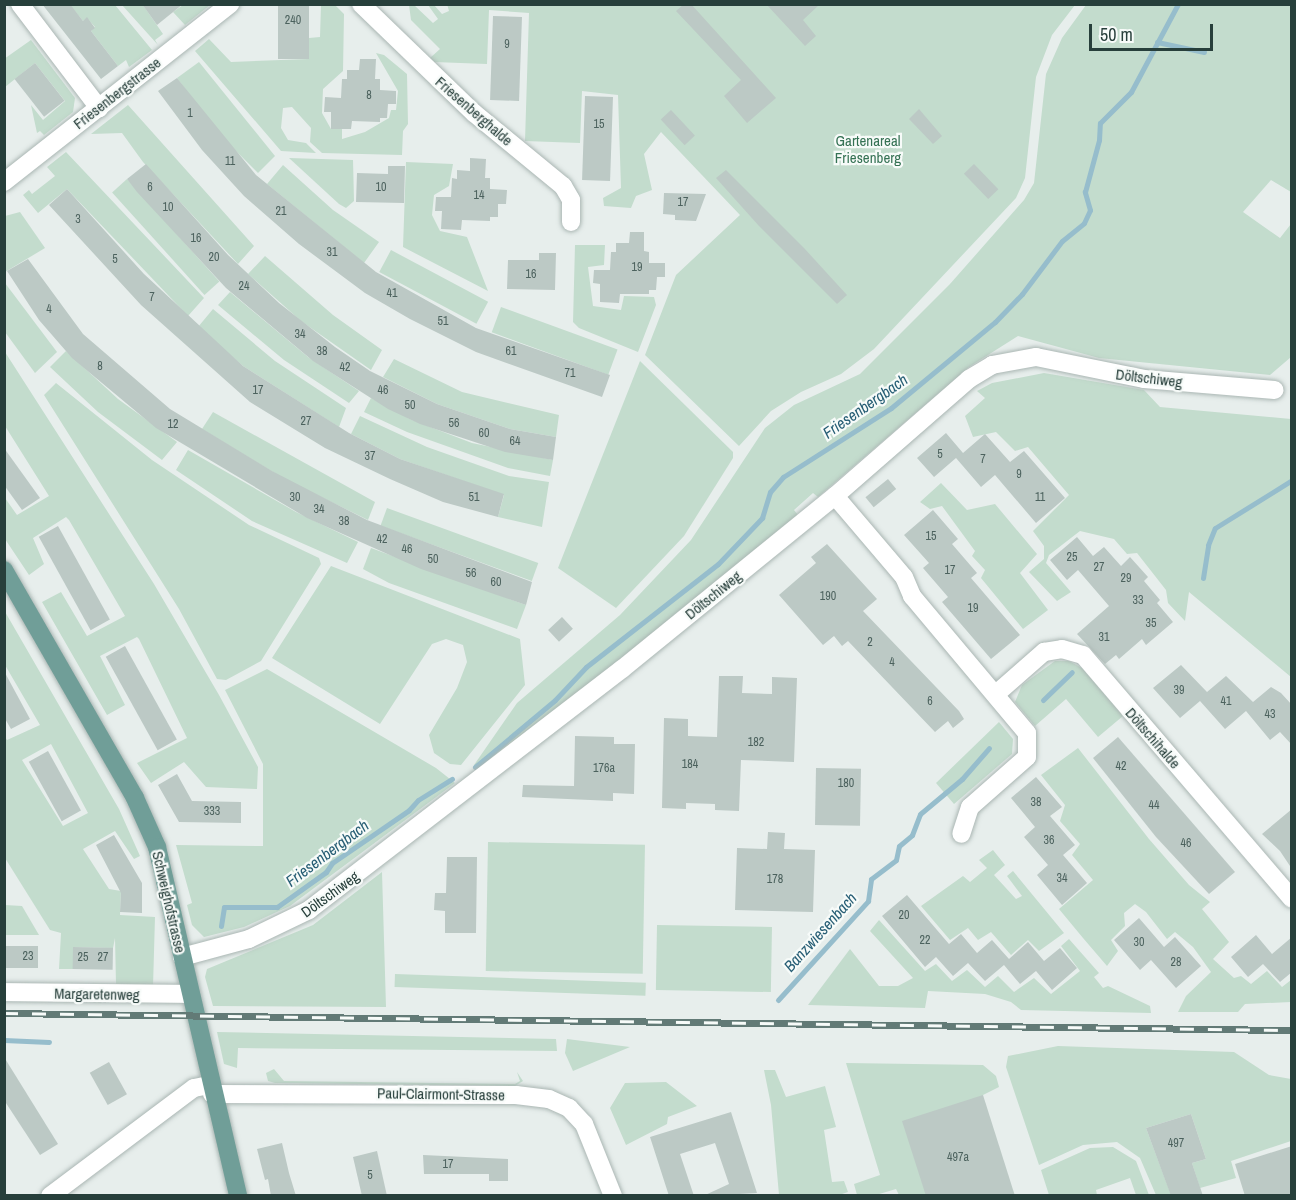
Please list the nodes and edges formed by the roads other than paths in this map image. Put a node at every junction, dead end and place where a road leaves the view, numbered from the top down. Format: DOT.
graph roads {
  1 [pos="20,4"];
  2 [pos="230,4"];
  3 [pos="361,4"];
  4 [pos="99,108"];
  5 [pos="4,183"];
  6 [pos="571,222"];
  7 [pos="1275,390"];
  8 [pos="835,496"];
  9 [pos="4,570"];
  10 [pos="996,694"];
  11 [pos="961,834"];
  12 [pos="1292,898"];
  13 [pos="182,957"];
  14 [pos="4,993"];
  15 [pos="190,994"];
  16 [pos="211,1089"];
  17 [pos="50,1196"];
  18 [pos="238,1196"];
  19 [pos="614,1196"];
  1 -- 4 [label="street"];
  2 -- 4 [label="street, Friesenbergstrasse"];
  3 -- 6 [label="street, Friesenberghalde"];
  4 -- 5 [label="street, Friesenbergstrasse"];
  7 -- 8 [label="street, Döltschiweg"];
  8 -- 10 [label="street"];
  8 -- 13 [label="street, Döltschiweg"];
  9 -- 13 [label="main road, Schweighofstrasse"];
  10 -- 11 [label="street"];
  10 -- 12 [label="street, Döltschihalde"];
  13 -- 15 [label="main road, Schweighofstrasse"];
  14 -- 15 [label="street, Margaretenweg"];
  15 -- 16 [label="main road, Schweighofstrasse"];
  16 -- 17 [label="street"];
  16 -- 18 [label="main road, Schweighofstrasse"];
  16 -- 19 [label="street, Paul-Clairmont-Strasse"];
}
